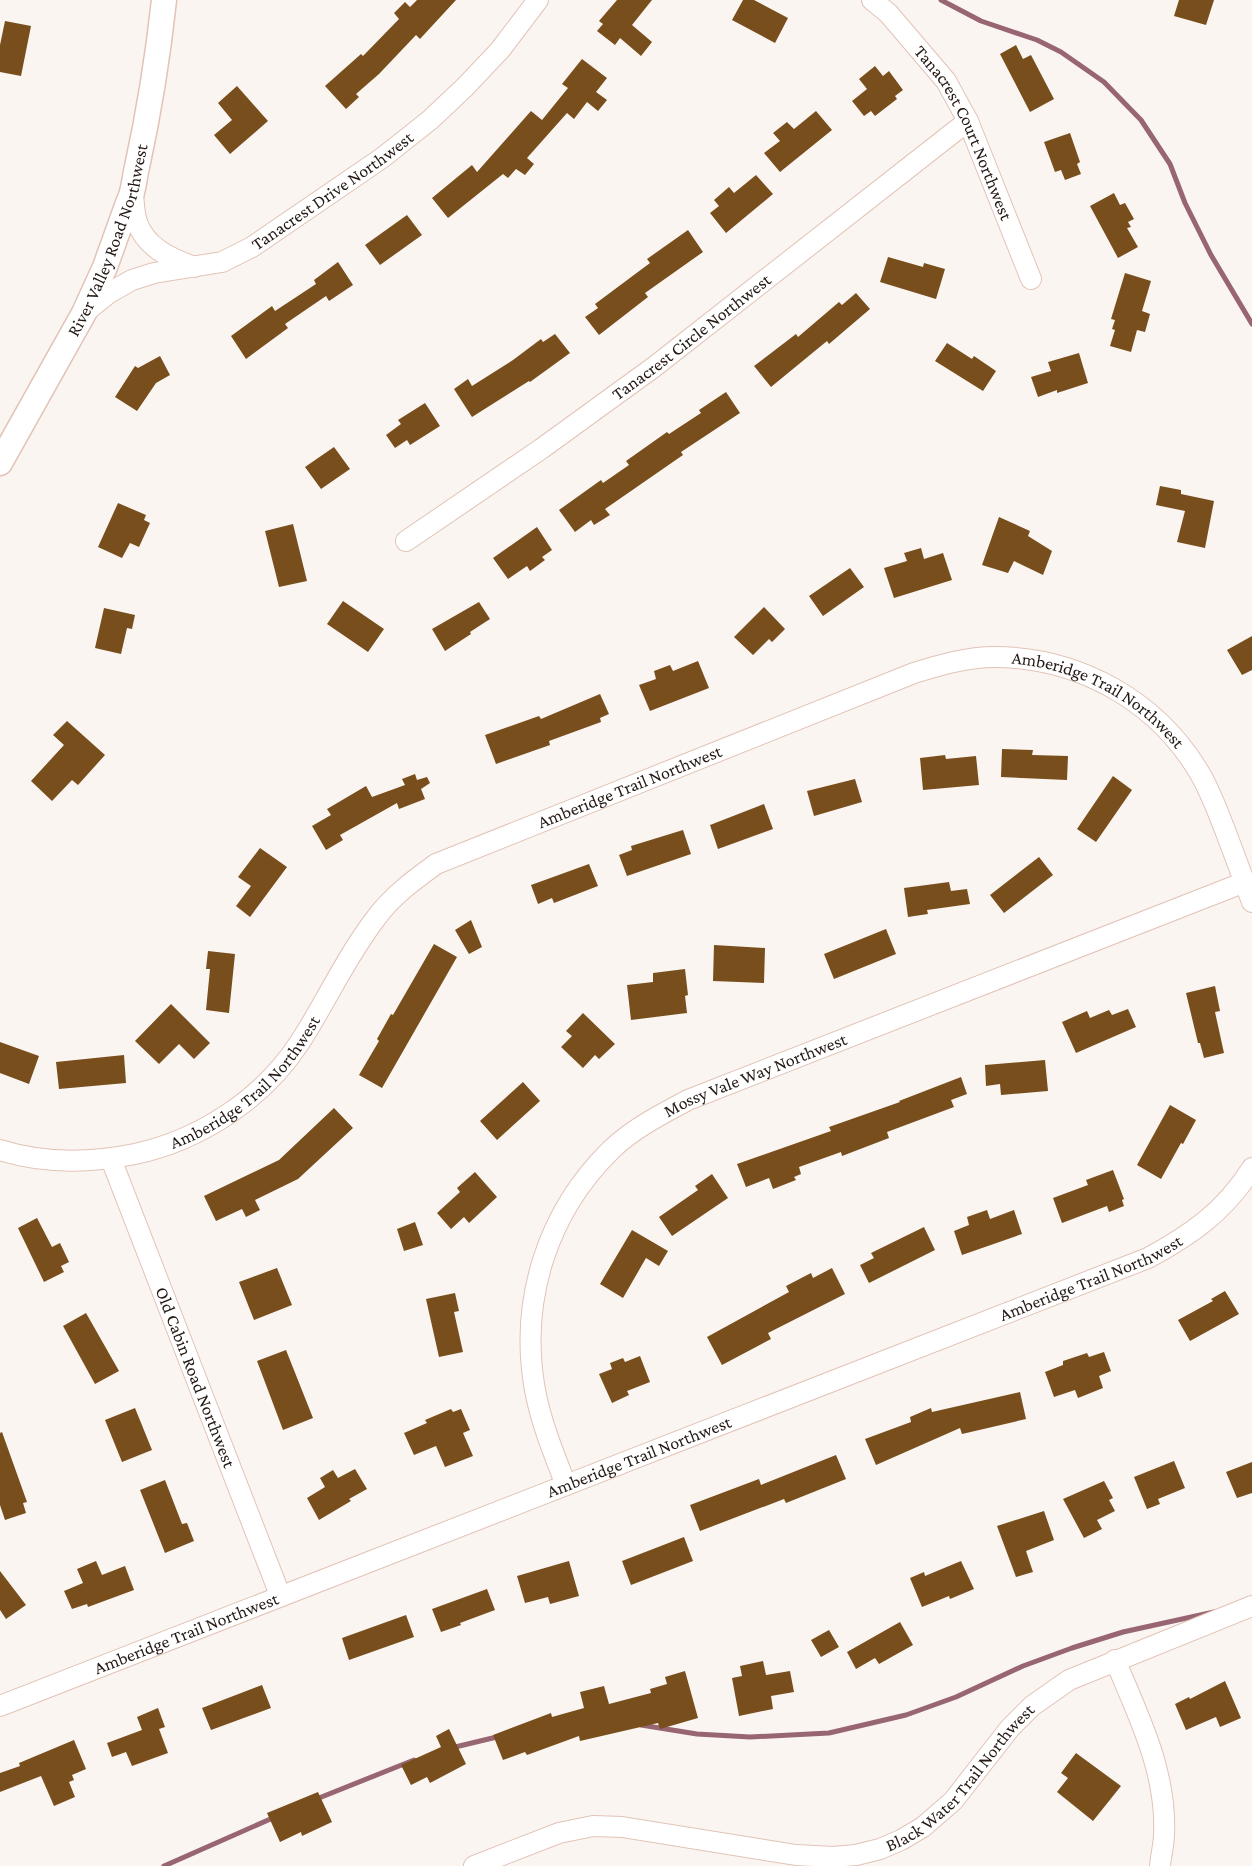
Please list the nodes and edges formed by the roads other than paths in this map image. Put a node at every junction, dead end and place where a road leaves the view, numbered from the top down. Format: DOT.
graph roads {
  1 [pos="164,0"];
  2 [pos="538,0"];
  3 [pos="872,0"];
  4 [pos="968,122"];
  5 [pos="133,194"];
  6 [pos="194,267"];
  7 [pos="1031,279"];
  8 [pos="84,313"];
  9 [pos="0,463"];
  10 [pos="406,542"];
  11 [pos="1245,882"];
  12 [pos="1252,902"];
  13 [pos="0,1150"];
  14 [pos="111,1159"];
  15 [pos="1252,1168"];
  16 [pos="566,1485"];
  17 [pos="280,1595"];
  18 [pos="1252,1606"];
  19 [pos="1115,1660"];
  20 [pos="0,1706"];
  21 [pos="474,1866"];
  22 [pos="1160,1866"];
  1 -- 5 [label="street, River Valley Road Northwest"];
  2 -- 6 [label="street, Tanacrest Drive Northwest"];
  3 -- 4 [label="street, Tanacrest Court Northwest"];
  4 -- 7 [label="street, Tanacrest Court Northwest"];
  4 -- 10 [label="street, Tanacrest Circle Northwest"];
  5 -- 6 [label="street"];
  5 -- 8 [label="street, River Valley Road Northwest"];
  6 -- 8 [label="street, Tanacrest Drive Northwest"];
  8 -- 9 [label="street, River Valley Road Northwest"];
  11 -- 12 [label="street, Amberidge Trail Northwest"];
  11 -- 14 [label="street, Amberidge Trail Northwest"];
  11 -- 16 [label="street, Mossy Vale Way Northwest"];
  13 -- 14 [label="street, Amberidge Trail Northwest"];
  14 -- 17 [label="street, Old Cabin Road Northwest"];
  15 -- 16 [label="street, Amberidge Trail Northwest"];
  16 -- 17 [label="street, Amberidge Trail Northwest"];
  17 -- 20 [label="street, Amberidge Trail Northwest"];
  18 -- 19 [label="street, Black Water Trail Northwest"];
  19 -- 21 [label="street, Black Water Trail Northwest"];
  19 -- 22 [label="street"];
}
